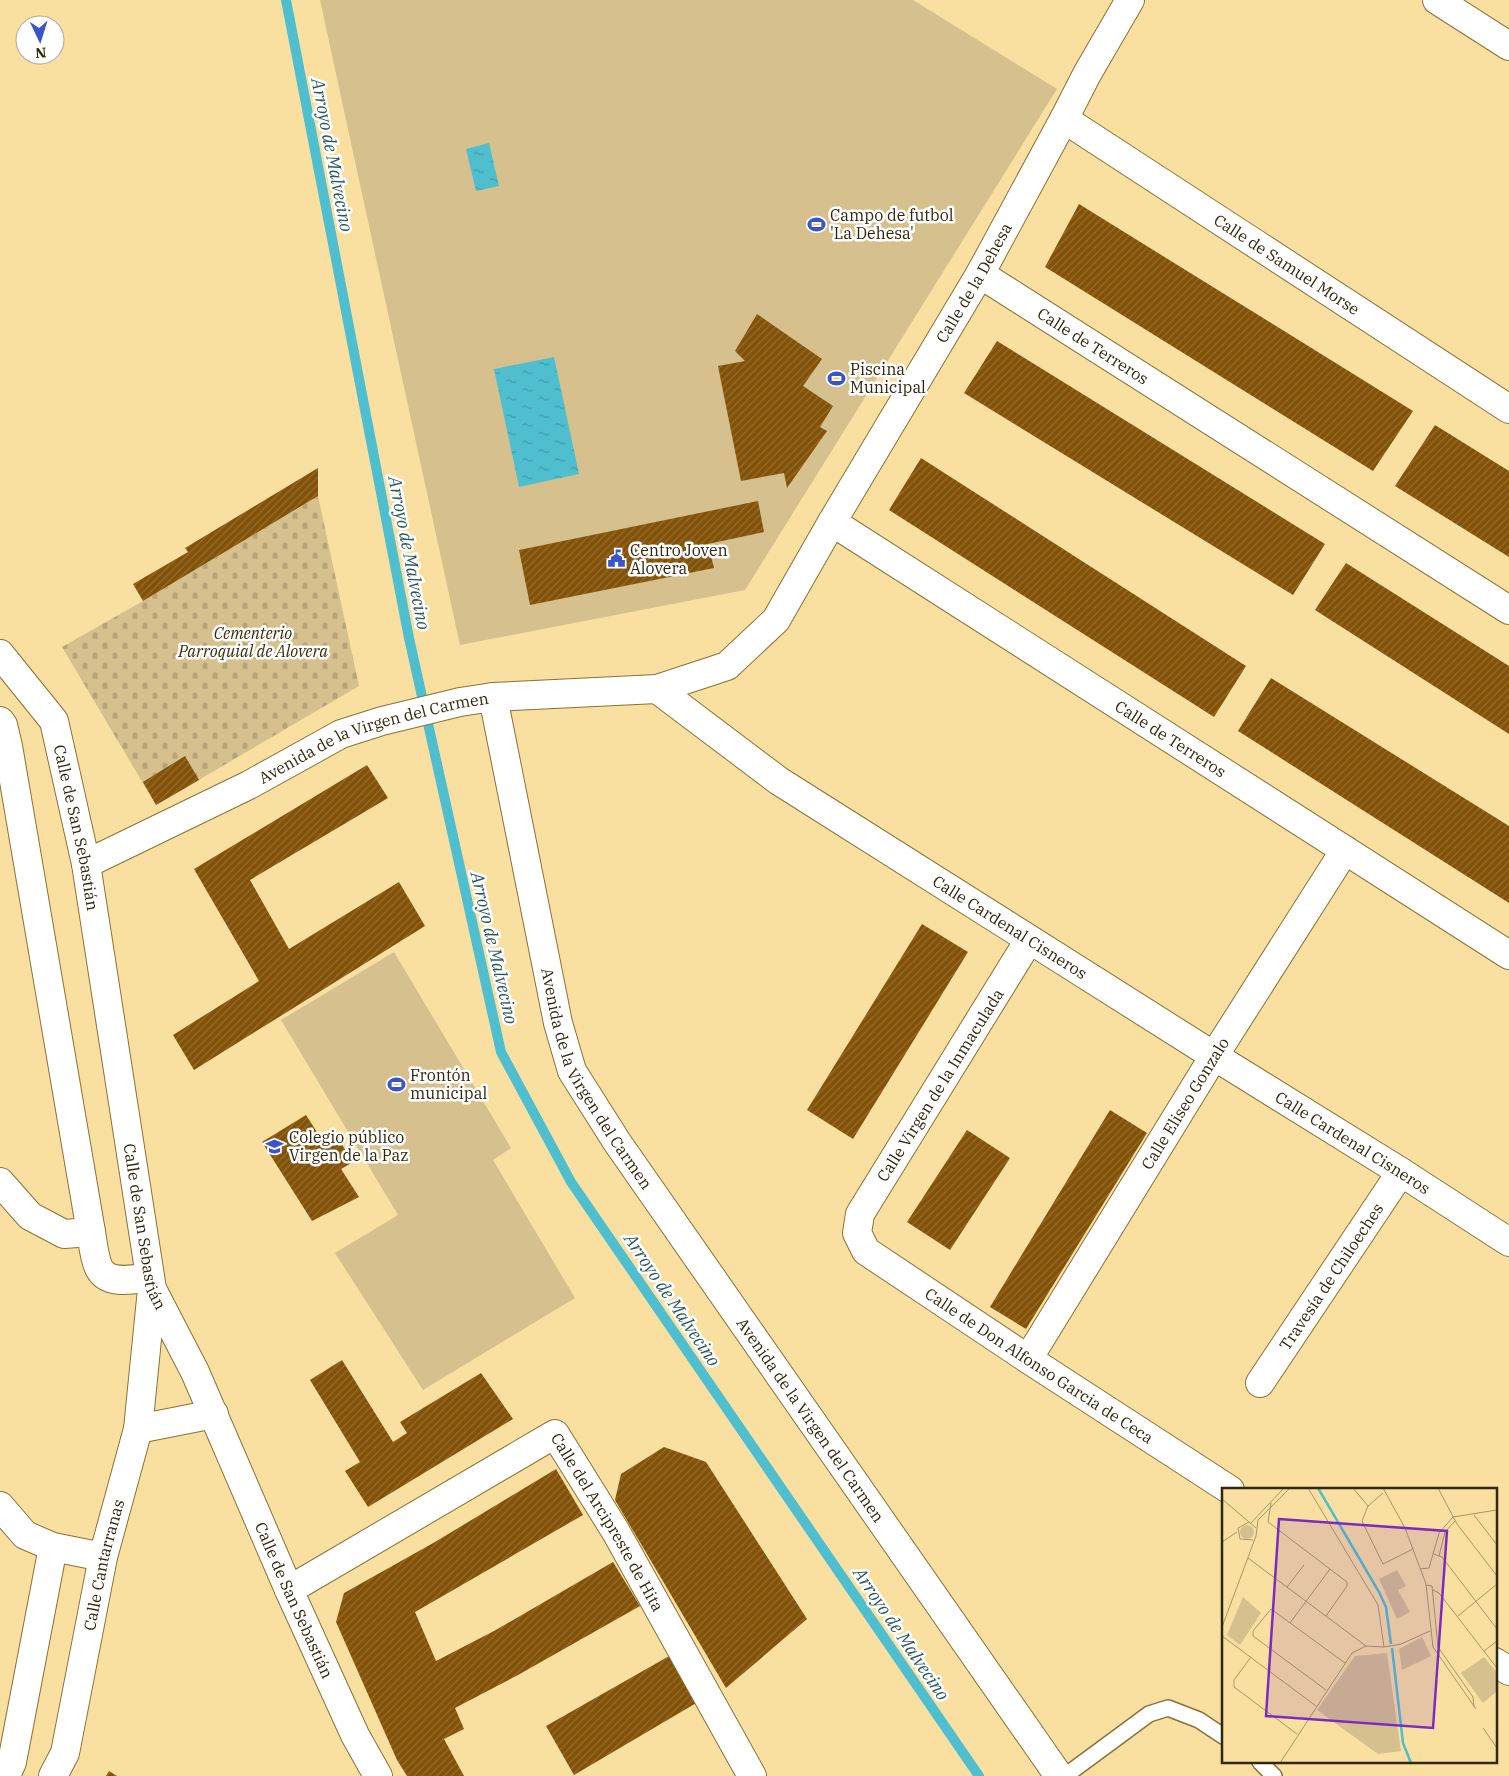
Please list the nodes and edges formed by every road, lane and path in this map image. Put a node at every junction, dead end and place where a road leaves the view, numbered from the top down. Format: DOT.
graph roads {
  1 [pos="1130,0"];
  2 [pos="1437,0"];
  3 [pos="1509,46"];
  4 [pos="1064,119"];
  5 [pos="980,274"];
  6 [pos="1509,409"];
  7 [pos="832,522"];
  8 [pos="1509,610"];
  9 [pos="0,654"];
  10 [pos="657,689"];
  11 [pos="492,697"];
  12 [pos="0,721"];
  13 [pos="1345,850"];
  14 [pos="86,864"];
  15 [pos="1030,940"];
  16 [pos="1509,956"];
  17 [pos="1214,1056"];
  18 [pos="1401,1172"];
  19 [pos="0,1182"];
  20 [pos="91,1232"];
  21 [pos="857,1233"];
  22 [pos="1509,1242"];
  23 [pos="151,1283"];
  24 [pos="1028,1359"];
  25 [pos="1260,1383"];
  26 [pos="214,1414"];
  27 [pos="138,1428"];
  28 [pos="1227,1488"];
  29 [pos="0,1506"];
  30 [pos="53,1547"];
  31 [pos="103,1557"];
  32 [pos="289,1590"];
  33 [pos="1496,1663"];
  34 [pos="1509,1671"];
  35 [pos="1222,1735"];
  36 [pos="1262,1764"];
  37 [pos="6,1776"];
  38 [pos="53,1776"];
  39 [pos="378,1776"];
  40 [pos="752,1776"];
  41 [pos="1059,1776"];
  42 [pos="1065,1776"];
  43 [pos="1274,1776"];
  1 -- 4 [label="street, Calle de la Dehesa"];
  2 -- 3 [label="street"];
  4 -- 5 [label="street, Calle de la Dehesa"];
  4 -- 6 [label="street, Calle de Samuel Morse"];
  5 -- 7 [label="street, Calle de la Dehesa"];
  5 -- 8 [label="street, Calle de Terreros"];
  7 -- 10 [label="street, Calle de la Dehesa"];
  7 -- 13 [label="street, Calle de Terreros"];
  9 -- 14 [label="street, Calle de San Sebastián"];
  10 -- 11 [label="street"];
  10 -- 15 [label="street, Calle Cardenal Cisneros"];
  11 -- 14 [label="street, Avenida de la Virgen del Carmen"];
  11 -- 41 [label="street, Avenida de la Virgen del Carmen"];
  12 -- 20 [label="street"];
  13 -- 16 [label="street, Calle de Terreros"];
  13 -- 17 [label="street, Calle Eliseo Gonzalo"];
  14 -- 23 [label="street, Calle de San Sebastián"];
  15 -- 17 [label="street, Calle Cardenal Cisneros"];
  15 -- 21 [label="street, Calle Virgen de la Inmaculada"];
  17 -- 18 [label="street, Calle Cardenal Cisneros"];
  17 -- 24 [label="street, Calle Eliseo Gonzalo"];
  18 -- 22 [label="street, Calle Cardenal Cisneros"];
  18 -- 25 [label="street, Travesía de Chiloeches"];
  19 -- 20 [label="street"];
  20 -- 23 [label="street"];
  21 -- 24 [label="street, Calle de Don Alfonso Garcia de Ceca"];
  23 -- 26 [label="street, Calle de San Sebastián"];
  23 -- 27 [label="street, Calle Cantarranas"];
  24 -- 28 [label="street, Calle de Don Alfonso Garcia de Ceca"];
  26 -- 27 [label="street"];
  26 -- 32 [label="street, Calle de San Sebastián"];
  27 -- 31 [label="street, Calle Cantarranas"];
  29 -- 30 [label="street"];
  30 -- 31 [label="street"];
  30 -- 37 [label="street"];
  31 -- 38 [label="street, Calle Cantarranas"];
  32 -- 39 [label="street, Calle de San Sebastián"];
  32 -- 40 [label="street, Calle del Arcipreste de Hita"];
  33 -- 34 [label="street"];
  35 -- 42 [label="lane"];
  36 -- 43 [label="lane"];
}
